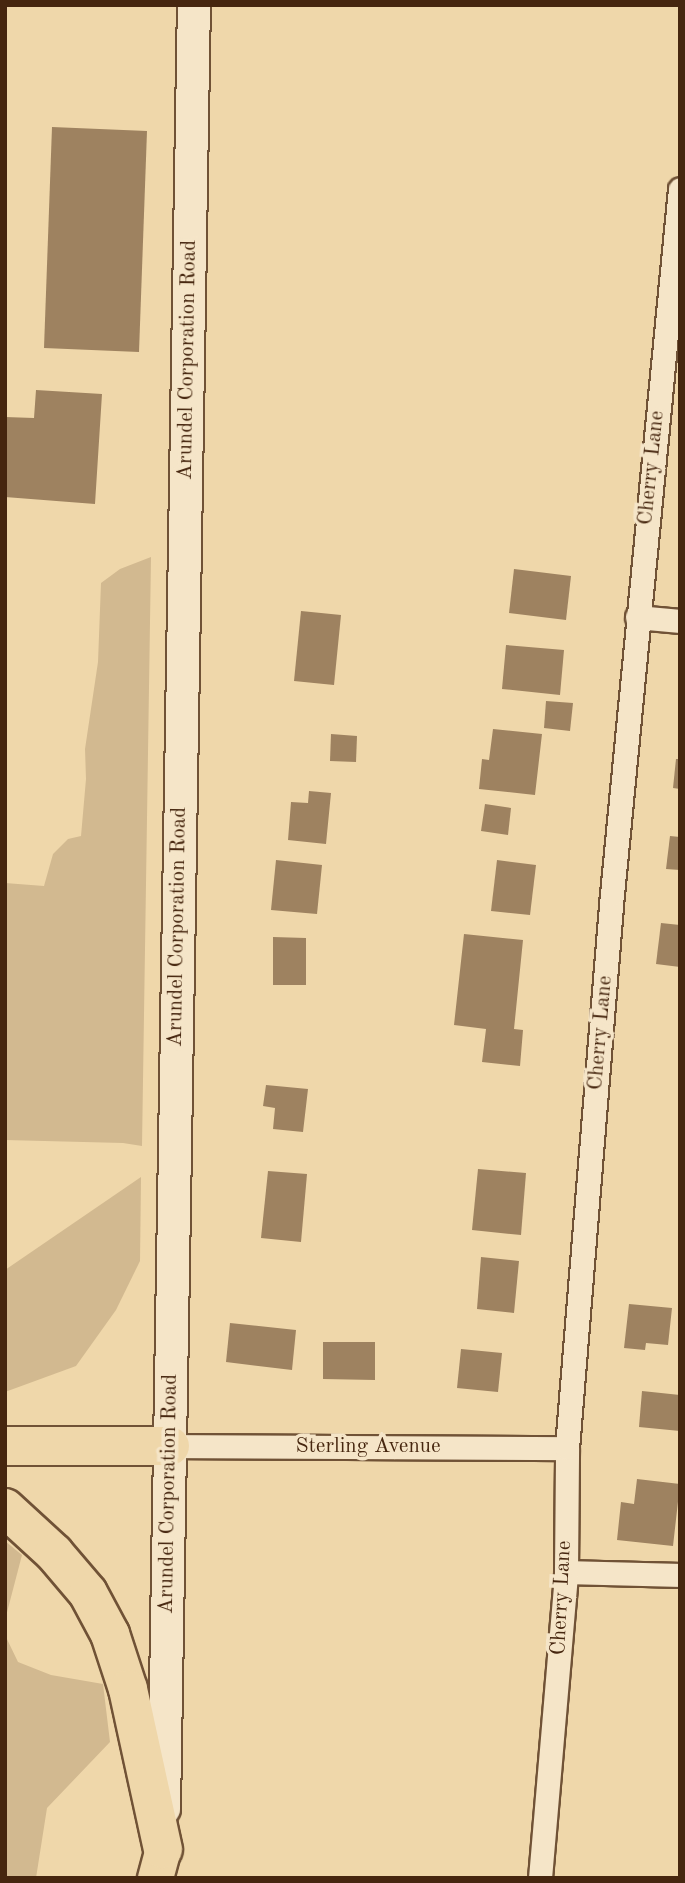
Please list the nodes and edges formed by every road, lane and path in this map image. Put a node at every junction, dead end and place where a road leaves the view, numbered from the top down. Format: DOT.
graph roads {
  1 [pos="194,5"];
  2 [pos="680,189"];
  3 [pos="637,617"];
  4 [pos="680,621"];
  5 [pos="5,1446"];
  6 [pos="170,1446"];
  7 [pos="567,1448"];
  8 [pos="5,1508"];
  9 [pos="566,1572"];
  10 [pos="680,1575"];
  11 [pos="162,1868"];
  12 [pos="540,1878"];
  1 -- 6 [label="street, Arundel Corporation Road"];
  2 -- 3 [label="street, Cherry Lane"];
  3 -- 4 [label="street"];
  3 -- 7 [label="street, Cherry Lane"];
  5 -- 6 [label="highway"];
  6 -- 7 [label="street, Sterling Avenue"];
  6 -- 11 [label="street, Arundel Corporation Road"];
  7 -- 9 [label="street, Cherry Lane"];
  8 -- 11 [label="highway"];
  9 -- 10 [label="street"];
  9 -- 12 [label="street, Cherry Lane"];
}
